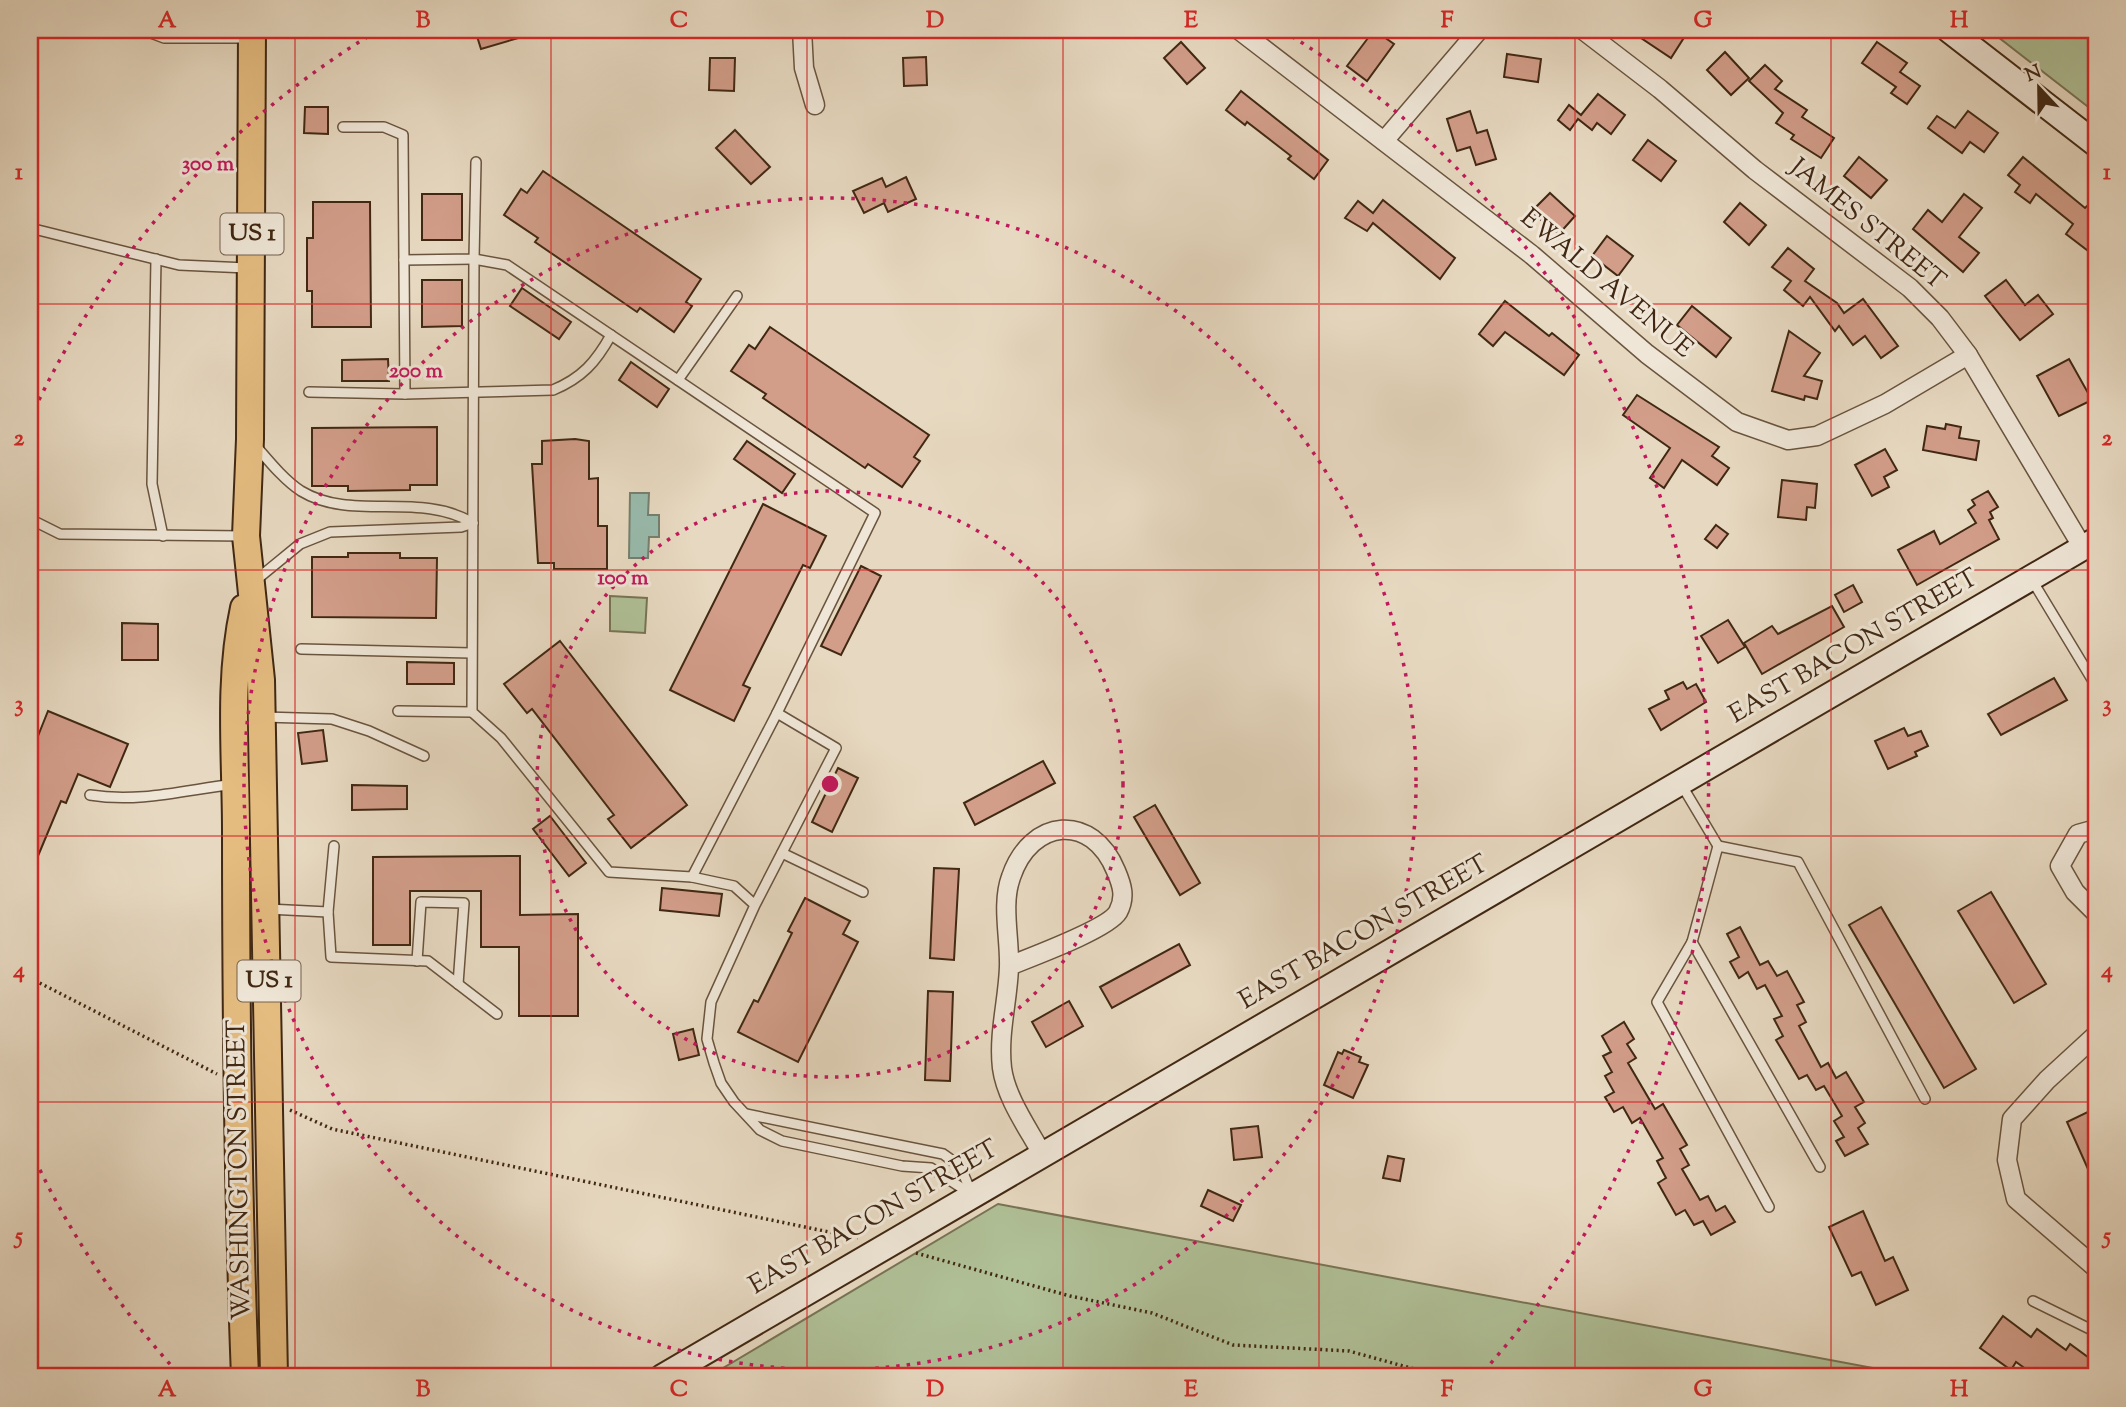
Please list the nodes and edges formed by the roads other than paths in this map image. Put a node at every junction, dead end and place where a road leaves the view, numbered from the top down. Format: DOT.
graph roads {
  1 [pos="143,30"];
  2 [pos="802,30"];
  3 [pos="1239,30"];
  4 [pos="1479,30"];
  5 [pos="1583,30"];
  6 [pos="1949,30"];
  7 [pos="154,32"];
  8 [pos="252,34"];
  9 [pos="815,105"];
  10 [pos="343,127"];
  11 [pos="1384,141"];
  12 [pos="2096,144"];
  13 [pos="476,162"];
  14 [pos="30,228"];
  15 [pos="156,259"];
  16 [pos="474,259"];
  17 [pos="404,260"];
  18 [pos="251,269"];
  19 [pos="737,296"];
  20 [pos="611,335"];
  21 [pos="1968,355"];
  22 [pos="678,380"];
  23 [pos="309,392"];
  24 [pos="474,393"];
  25 [pos="405,394"];
  26 [pos="250,439"];
  27 [pos="30,519"];
  28 [pos="473,523"];
  29 [pos="163,536"];
  30 [pos="246,536"];
  31 [pos="2090,544"];
  32 [pos="2031,578"];
  33 [pos="249,586"];
  34 [pos="301,649"];
  35 [pos="471,653"];
  36 [pos="2096,686"];
  37 [pos="398,711"];
  38 [pos="472,712"];
  39 [pos="777,713"];
  40 [pos="262,717"];
  41 [pos="424,756"];
  42 [pos="235,783"];
  43 [pos="1681,784"];
  44 [pos="90,795"];
  45 [pos="2096,830"];
  46 [pos="334,846"];
  47 [pos="1718,846"];
  48 [pos="782,853"];
  49 [pos="691,877"];
  50 [pos="863,892"];
  51 [pos="755,905"];
  52 [pos="268,909"];
  53 [pos="328,912"];
  54 [pos="2096,913"];
  55 [pos="1692,942"];
  56 [pos="417,961"];
  57 [pos="1009,966"];
  58 [pos="458,984"];
  59 [pos="497,1013"];
  60 [pos="2093,1046"];
  61 [pos="1925,1098"];
  62 [pos="745,1113"];
  63 [pos="1042,1154"];
  64 [pos="1820,1167"];
  65 [pos="972,1195"];
  66 [pos="1769,1208"];
  67 [pos="2096,1268"];
  68 [pos="2033,1301"];
  69 [pos="2096,1332"];
  70 [pos="245,1377"];
  71 [pos="274,1377"];
  72 [pos="662,1377"];
  1 -- 7 [label="lane"];
  2 -- 9 [label="street"];
  3 -- 11 [label="street, EWALD AVENUE"];
  4 -- 11 [label="street"];
  5 -- 21 [label="street, JAMES STREET"];
  6 -- 12 [label="main road"];
  7 -- 8 [label="lane"];
  8 -- 18 [label="main road, WASHINGTON STREET / US 1"];
  10 -- 17 [label="lane"];
  11 -- 21 [label="street, EWALD AVENUE"];
  13 -- 16 [label="lane"];
  14 -- 15 [label="lane"];
  15 -- 18 [label="lane"];
  15 -- 29 [label="lane"];
  16 -- 17 [label="lane"];
  16 -- 20 [label="lane"];
  16 -- 24 [label="lane"];
  17 -- 25 [label="lane"];
  18 -- 26 [label="main road, WASHINGTON STREET / US 1"];
  19 -- 22 [label="lane"];
  20 -- 22 [label="lane"];
  20 -- 24 [label="lane"];
  21 -- 31 [label="street, JAMES STREET"];
  22 -- 39 [label="lane"];
  23 -- 25 [label="lane"];
  24 -- 25 [label="lane"];
  24 -- 28 [label="lane"];
  26 -- 28 [label="lane"];
  26 -- 30 [label="main road, WASHINGTON STREET / US 1"];
  27 -- 29 [label="lane"];
  28 -- 33 [label="lane"];
  28 -- 35 [label="lane"];
  29 -- 30 [label="lane"];
  30 -- 33 [label="main road, WASHINGTON STREET / US 1"];
  31 -- 32 [label="main road, EAST BACON STREET"];
  32 -- 36 [label="lane"];
  32 -- 43 [label="main road, EAST BACON STREET"];
  33 -- 40 [label="main road, WASHINGTON STREET / US 1"];
  33 -- 42 [label="main road, WASHINGTON STREET / US 1"];
  34 -- 35 [label="lane"];
  35 -- 38 [label="lane"];
  37 -- 38 [label="lane"];
  38 -- 49 [label="lane"];
  39 -- 48 [label="lane"];
  39 -- 49 [label="lane"];
  40 -- 41 [label="lane"];
  40 -- 52 [label="main road, WASHINGTON STREET / US 1"];
  42 -- 44 [label="lane"];
  42 -- 70 [label="main road, WASHINGTON STREET / US 1"];
  43 -- 47 [label="lane"];
  43 -- 63 [label="main road, EAST BACON STREET"];
  45 -- 54 [label="street"];
  46 -- 53 [label="lane"];
  47 -- 55 [label="lane"];
  47 -- 61 [label="lane"];
  48 -- 50 [label="lane"];
  48 -- 51 [label="lane"];
  49 -- 51 [label="lane"];
  51 -- 62 [label="lane"];
  52 -- 53 [label="lane"];
  52 -- 71 [label="main road, WASHINGTON STREET / US 1"];
  53 -- 56 [label="lane"];
  55 -- 64 [label="lane"];
  55 -- 66 [label="lane"];
  56 -- 58 [label="lane"];
  56 -- 58 [label="lane"];
  57 -- 57 [label="street"];
  57 -- 63 [label="street"];
  58 -- 59 [label="lane"];
  60 -- 67 [label="street"];
  62 -- 65 [label="lane"];
  62 -- 65 [label="lane"];
  63 -- 65 [label="main road, EAST BACON STREET"];
  65 -- 72 [label="main road, EAST BACON STREET"];
  68 -- 69 [label="lane"];
}
